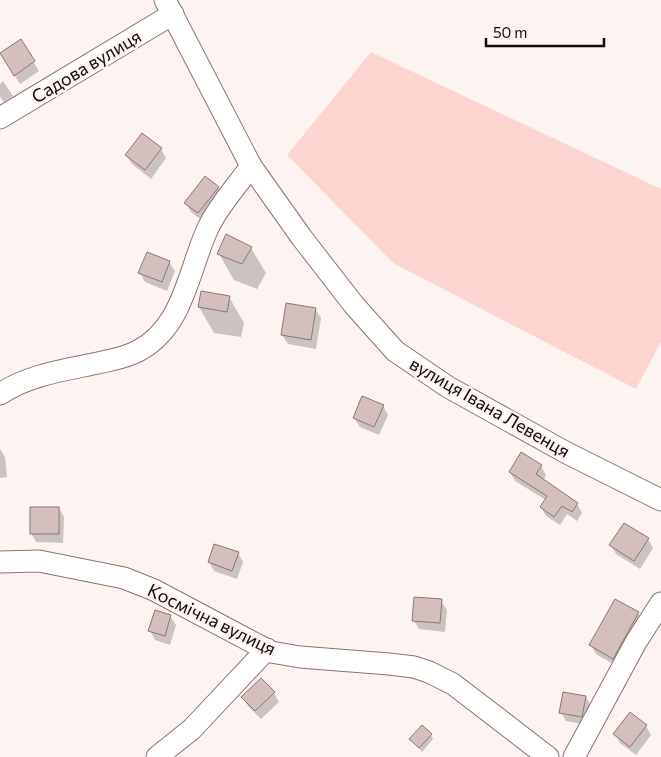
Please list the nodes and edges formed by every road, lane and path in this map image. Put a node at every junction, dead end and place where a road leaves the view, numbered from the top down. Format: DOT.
graph roads {
  1 [pos="169,7"];
  2 [pos="0,118"];
  3 [pos="251,166"];
  4 [pos="0,394"];
  5 [pos="661,500"];
  6 [pos="0,562"];
  7 [pos="661,603"];
  8 [pos="266,649"];
  9 [pos="157,757"];
  10 [pos="548,757"];
  11 [pos="574,757"];
  1 -- 2 [label="street, Садова вулиця"];
  1 -- 3 [label="street, вулиця Івана Левенця"];
  3 -- 4 [label="street"];
  3 -- 5 [label="street, вулиця Івана Левенця"];
  6 -- 8 [label="street, Космічна вулиця"];
  7 -- 11 [label="street"];
  8 -- 9 [label="street"];
  8 -- 10 [label="street, Космічна вулиця"];
}
